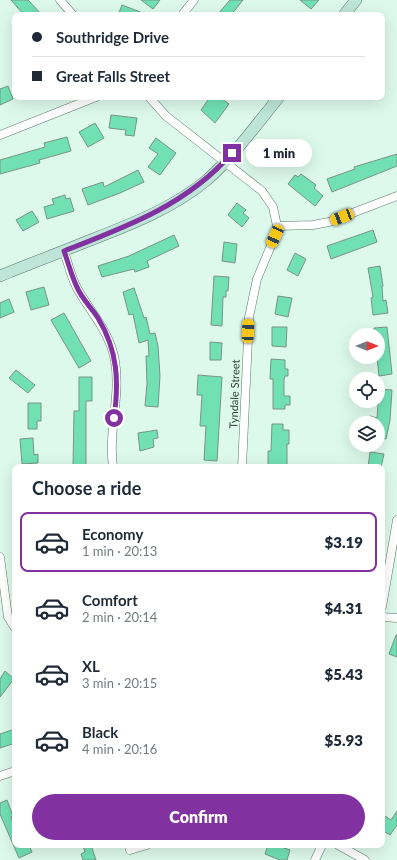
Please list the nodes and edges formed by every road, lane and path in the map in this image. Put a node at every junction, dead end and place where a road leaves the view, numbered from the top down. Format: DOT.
graph roads {
  1 [pos="60,0"];
  2 [pos="194,0"];
  3 [pos="356,0"];
  4 [pos="70,12"];
  5 [pos="184,12"];
  6 [pos="346,12"];
  7 [pos="89,100"];
  8 [pos="151,100"];
  9 [pos="276,100"];
  10 [pos="0,136"];
  11 [pos="224,163"];
  12 [pos="397,197"];
  13 [pos="277,226"];
  14 [pos="64,251"];
  15 [pos="0,276"];
  16 [pos="113,464"];
  17 [pos="242,464"];
  18 [pos="397,520"];
  19 [pos="0,561"];
  20 [pos="385,590"];
  21 [pos="385,617"];
  22 [pos="397,618"];
  23 [pos="12,623"];
  24 [pos="12,772"];
  25 [pos="0,776"];
  26 [pos="137,848"];
  27 [pos="321,848"];
  28 [pos="343,848"];
  29 [pos="130,850"];
  30 [pos="315,860"];
  31 [pos="365,860"];
  1 -- 4 [label="street"];
  2 -- 5 [label="street"];
  3 -- 6 [label="main road"];
  7 -- 10 [label="street"];
  8 -- 11 [label="street"];
  9 -- 11 [label="main road"];
  11 -- 13 [label="street"];
  11 -- 14 [label="main road"];
  12 -- 13 [label="street"];
  13 -- 17 [label="street, Tyndale Street"];
  14 -- 15 [label="main road"];
  14 -- 16 [label="street"];
  18 -- 20 [label="street"];
  19 -- 23 [label="street"];
  21 -- 22 [label="street"];
  24 -- 25 [label="street"];
  26 -- 29 [label="street"];
  27 -- 30 [label="street"];
  28 -- 31 [label="street"];
}
